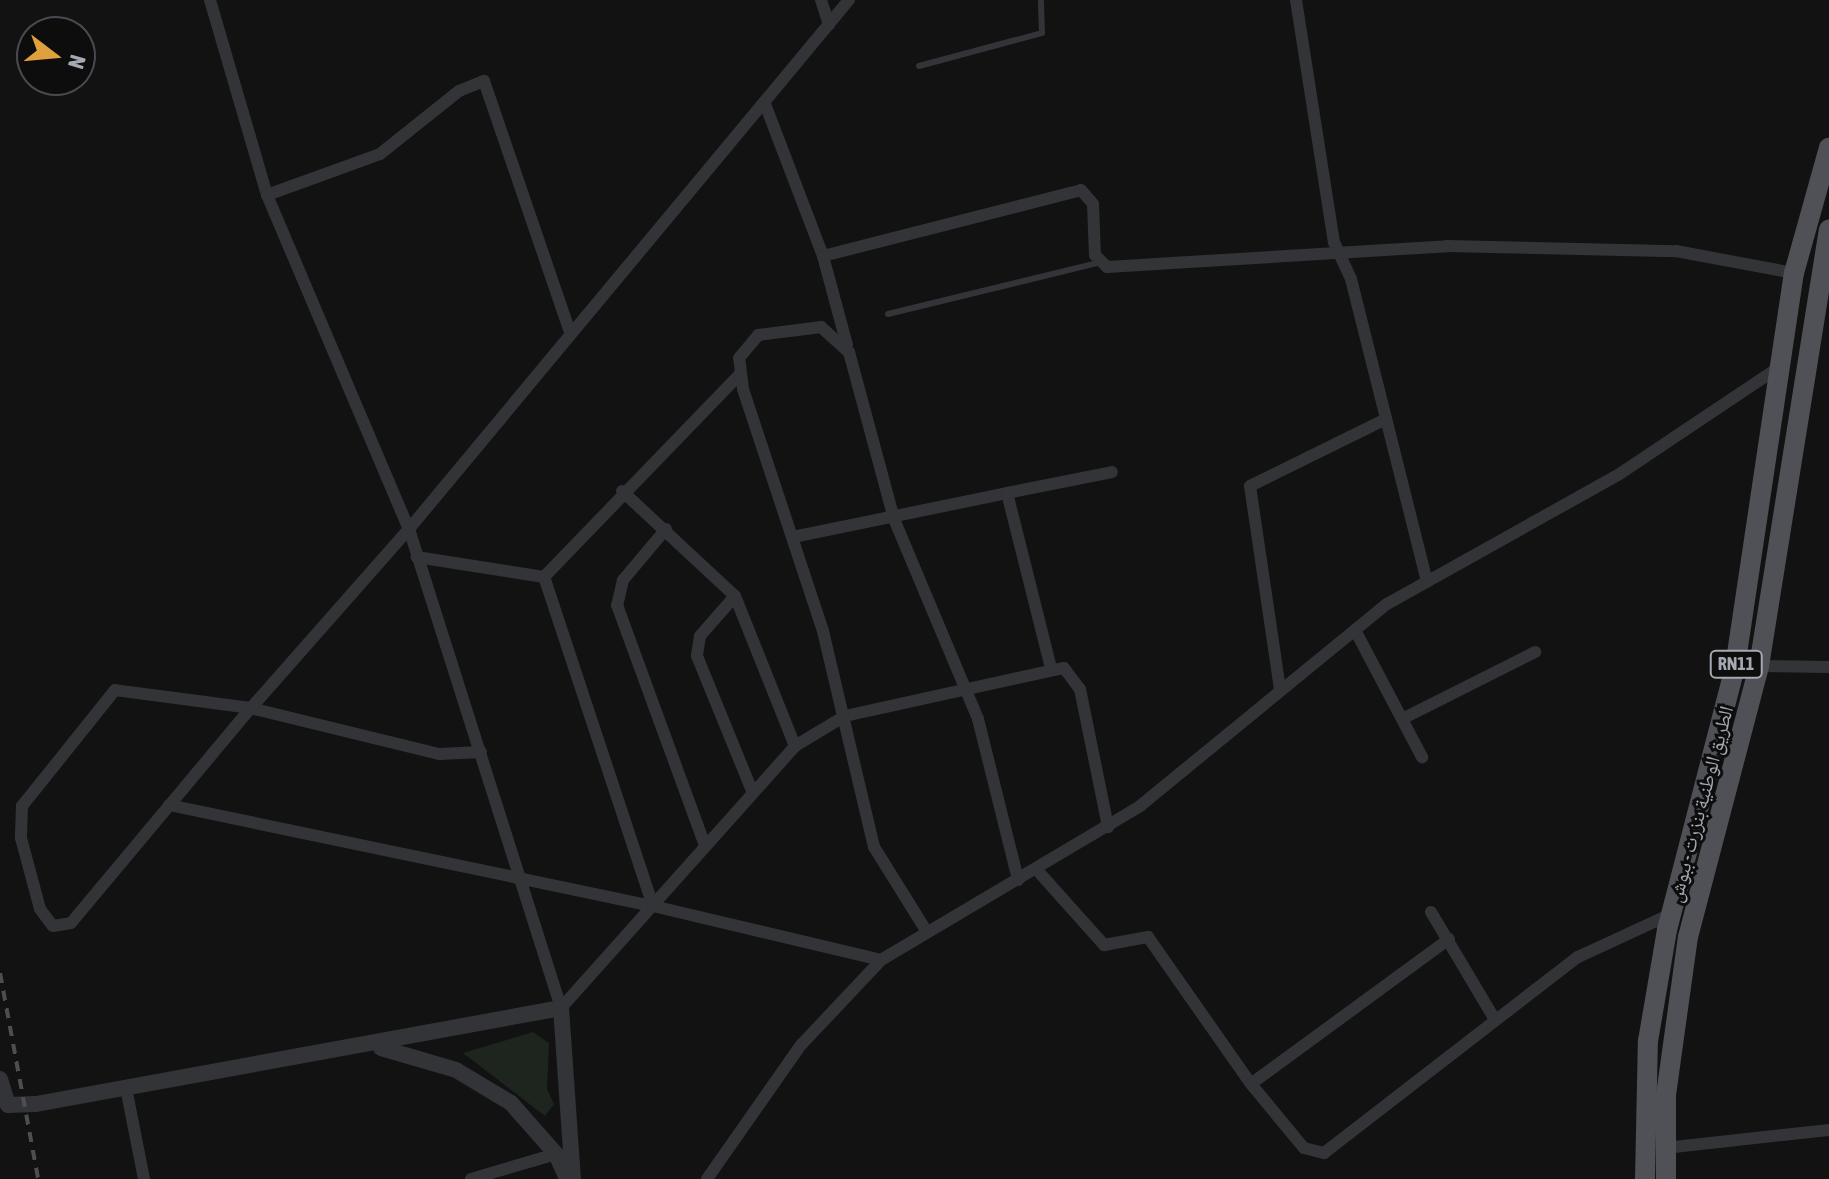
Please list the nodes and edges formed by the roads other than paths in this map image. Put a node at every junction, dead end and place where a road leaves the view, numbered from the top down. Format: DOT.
graph roads {
  1 [pos="210,0"];
  2 [pos="821,0"];
  3 [pos="849,0"];
  4 [pos="1041,0"];
  5 [pos="1296,0"];
  6 [pos="829,25"];
  7 [pos="919,66"];
  8 [pos="765,104"];
  9 [pos="1829,148"];
  10 [pos="267,195"];
  11 [pos="1829,230"];
  12 [pos="1338,251"];
  13 [pos="823,256"];
  14 [pos="1098,263"];
  15 [pos="1794,273"];
  16 [pos="1822,284"];
  17 [pos="888,314"];
  18 [pos="570,332"];
  19 [pos="849,352"];
  20 [pos="1781,366"];
  21 [pos="739,375"];
  22 [pos="1384,420"];
  23 [pos="1112,472"];
  24 [pos="622,491"];
  25 [pos="1007,493"];
  26 [pos="894,519"];
  27 [pos="409,529"];
  28 [pos="666,529"];
  29 [pos="793,537"];
  30 [pos="417,557"];
  31 [pos="544,577"];
  32 [pos="1427,581"];
  33 [pos="735,596"];
  34 [pos="1355,630"];
  35 [pos="1535,652"];
  36 [pos="1759,666"];
  37 [pos="1829,667"];
  38 [pos="1051,668"];
  39 [pos="964,687"];
  40 [pos="1280,689"];
  41 [pos="251,708"];
  42 [pos="845,716"];
  43 [pos="1404,718"];
  44 [pos="795,746"];
  45 [pos="481,752"];
  46 [pos="1422,757"];
  47 [pos="752,791"];
  48 [pos="169,805"];
  49 [pos="1108,827"];
  50 [pos="705,846"];
  51 [pos="1037,870"];
  52 [pos="523,880"];
  53 [pos="1018,880"];
  54 [pos="653,906"];
  55 [pos="1431,912"];
  56 [pos="1671,914"];
  57 [pos="927,932"];
  58 [pos="1449,939"];
  59 [pos="881,960"];
  60 [pos="561,1008"];
  61 [pos="1495,1020"];
  62 [pos="361,1045"];
  63 [pos="0,1079"];
  64 [pos="1251,1084"];
  65 [pos="126,1088"];
  66 [pos="4,1105"];
  67 [pos="1829,1130"];
  68 [pos="1665,1148"];
  69 [pos="556,1154"];
  70 [pos="1642,1178"];
  71 [pos="144,1179"];
  72 [pos="471,1179"];
  73 [pos="567,1179"];
  74 [pos="573,1179"];
  75 [pos="707,1179"];
  76 [pos="1666,1179"];
  1 -- 10 [label="street"];
  2 -- 6 [label="street"];
  3 -- 6 [label="street"];
  4 -- 7 [label="lane"];
  5 -- 12 [label="street"];
  6 -- 8 [label="street"];
  8 -- 13 [label="street"];
  8 -- 18 [label="street"];
  9 -- 15 [label="main road, الطريق الوطنية بنزرت - ببوش / RN11"];
  10 -- 18 [label="street"];
  10 -- 27 [label="street"];
  11 -- 16 [label="main road, الطريق الوطنية بنزرت - ببوش / RN11"];
  12 -- 14 [label="street"];
  12 -- 15 [label="street"];
  12 -- 22 [label="street"];
  13 -- 14 [label="street"];
  13 -- 19 [label="street"];
  14 -- 17 [label="lane"];
  15 -- 20 [label="main road, الطريق الوطنية بنزرت - ببوش / RN11"];
  16 -- 36 [label="main road, الطريق الوطنية بنزرت - ببوش / RN11"];
  18 -- 27 [label="street"];
  19 -- 21 [label="street"];
  19 -- 26 [label="street"];
  20 -- 32 [label="street"];
  20 -- 56 [label="main road, الطريق الوطنية بنزرت - ببوش / RN11"];
  21 -- 24 [label="street"];
  21 -- 29 [label="street"];
  22 -- 32 [label="street"];
  22 -- 40 [label="street"];
  23 -- 25 [label="street"];
  24 -- 28 [label="street"];
  24 -- 31 [label="street"];
  25 -- 26 [label="street"];
  25 -- 38 [label="street"];
  26 -- 29 [label="street"];
  26 -- 39 [label="street"];
  27 -- 30 [label="street"];
  27 -- 41 [label="street"];
  28 -- 33 [label="street"];
  28 -- 50 [label="street"];
  29 -- 42 [label="street"];
  30 -- 31 [label="street"];
  30 -- 45 [label="street"];
  31 -- 54 [label="street"];
  32 -- 34 [label="street"];
  33 -- 44 [label="street"];
  33 -- 47 [label="street"];
  34 -- 40 [label="street"];
  34 -- 43 [label="street"];
  35 -- 43 [label="street"];
  36 -- 37 [label="street"];
  36 -- 68 [label="main road, الطريق الوطنية بنزرت - ببوش / RN11"];
  38 -- 39 [label="street"];
  38 -- 49 [label="street"];
  39 -- 42 [label="street"];
  39 -- 53 [label="street"];
  40 -- 49 [label="street"];
  41 -- 45 [label="street"];
  41 -- 48 [label="street"];
  41 -- 48 [label="street"];
  42 -- 44 [label="street"];
  42 -- 57 [label="street"];
  43 -- 46 [label="street"];
  44 -- 47 [label="street"];
  45 -- 52 [label="street"];
  47 -- 50 [label="street"];
  48 -- 52 [label="street"];
  49 -- 51 [label="street"];
  50 -- 54 [label="street"];
  51 -- 53 [label="street"];
  51 -- 64 [label="street"];
  52 -- 54 [label="street"];
  52 -- 60 [label="street"];
  53 -- 57 [label="street"];
  54 -- 59 [label="street"];
  54 -- 60 [label="street"];
  55 -- 58 [label="street"];
  56 -- 61 [label="street"];
  56 -- 70 [label="main road, الطريق الوطنية بنزرت - ببوش / RN11"];
  57 -- 59 [label="street"];
  58 -- 61 [label="street"];
  58 -- 64 [label="street"];
  59 -- 75 [label="street"];
  60 -- 62 [label="street"];
  60 -- 74 [label="street"];
  61 -- 64 [label="street"];
  62 -- 65 [label="street"];
  62 -- 69 [label="street"];
  63 -- 66 [label="street"];
  65 -- 66 [label="street"];
  65 -- 71 [label="street"];
  67 -- 68 [label="street"];
  68 -- 76 [label="main road, الطريق الوطنية بنزرت - ببوش / RN11"];
  69 -- 72 [label="street"];
  69 -- 73 [label="street"];
}
